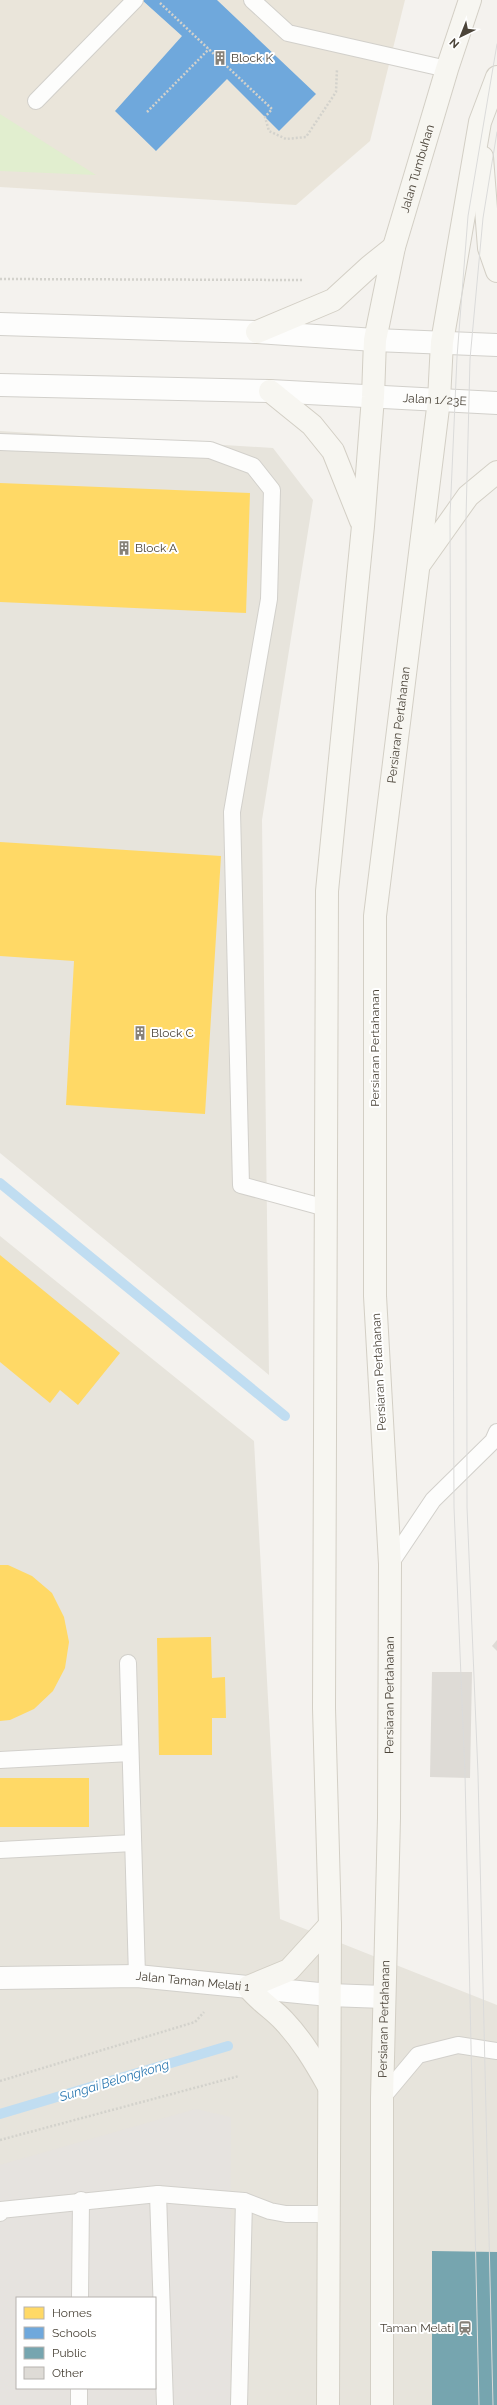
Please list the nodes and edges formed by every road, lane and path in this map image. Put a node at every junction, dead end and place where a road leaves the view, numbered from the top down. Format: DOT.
graph roads {
  1 [pos="135,0"];
  2 [pos="157,0"];
  3 [pos="252,0"];
  4 [pos="470,0"];
  5 [pos="350,47"];
  6 [pos="209,49"];
  7 [pos="447,69"];
  8 [pos="497,77"];
  9 [pos="36,101"];
  10 [pos="147,112"];
  11 [pos="480,122"];
  12 [pos="394,247"];
  13 [pos="497,271"];
  14 [pos="0,279"];
  15 [pos="306,280"];
  16 [pos="0,324"];
  17 [pos="257,332"];
  18 [pos="375,340"];
  19 [pos="442,342"];
  20 [pos="497,345"];
  21 [pos="0,385"];
  22 [pos="270,391"];
  23 [pos="373,397"];
  24 [pos="439,400"];
  25 [pos="497,403"];
  26 [pos="0,442"];
  27 [pos="497,472"];
  28 [pos="363,526"];
  29 [pos="419,565"];
  30 [pos="326,1208"];
  31 [pos="497,1432"];
  32 [pos="390,1564"];
  33 [pos="128,1663"];
  34 [pos="130,1753"];
  35 [pos="0,1760"];
  36 [pos="133,1843"];
  37 [pos="0,1850"];
  38 [pos="330,1925"];
  39 [pos="137,1976"];
  40 [pos="0,1978"];
  41 [pos="248,1987"];
  42 [pos="329,1995"];
  43 [pos="384,1997"];
  44 [pos="206,2010"];
  45 [pos="497,2051"];
  46 [pos="239,2076"];
  47 [pos="0,2081"];
  48 [pos="328,2085"];
  49 [pos="382,2098"];
  50 [pos="0,2140"];
  51 [pos="158,2194"];
  52 [pos="81,2200"];
  53 [pos="244,2201"];
  54 [pos="0,2213"];
  55 [pos="328,2214"];
  56 [pos="80,2297"];
  57 [pos="79,2389"];
  58 [pos="79,2405"];
  59 [pos="165,2405"];
  60 [pos="239,2405"];
  61 [pos="328,2405"];
  62 [pos="382,2405"];
  1 -- 9 [label="lane"];
  2 -- 6 [label="path"];
  3 -- 5 [label="lane"];
  4 -- 7 [label="main road, Jalan Tumbuhan"];
  5 -- 6 [label="path"];
  5 -- 7 [label="lane"];
  6 -- 10 [label="path"];
  7 -- 12 [label="main road, Jalan Tumbuhan"];
  8 -- 11 [label="main road"];
  11 -- 13 [label="main road"];
  11 -- 19 [label="main road"];
  12 -- 17 [label="main road"];
  12 -- 18 [label="main road, Jalan Tumbuhan"];
  14 -- 15 [label="path"];
  16 -- 17 [label="street"];
  17 -- 18 [label="street"];
  18 -- 19 [label="street"];
  18 -- 23 [label="main road"];
  19 -- 20 [label="street"];
  19 -- 24 [label="main road, Persiaran Pertahanan"];
  21 -- 22 [label="street, Jalan 1/23E"];
  22 -- 23 [label="street, Jalan 1/23E"];
  22 -- 28 [label="main road"];
  23 -- 24 [label="street, Jalan 1/23E"];
  23 -- 28 [label="main road"];
  24 -- 25 [label="street, Jalan 1/23E"];
  24 -- 29 [label="main road, Persiaran Pertahanan"];
  26 -- 30 [label="lane"];
  27 -- 29 [label="main road"];
  28 -- 30 [label="main road"];
  29 -- 32 [label="main road, Persiaran Pertahanan"];
  30 -- 38 [label="main road"];
  31 -- 32 [label="lane"];
  32 -- 43 [label="main road, Persiaran Pertahanan"];
  33 -- 34 [label="lane"];
  34 -- 35 [label="lane"];
  34 -- 36 [label="lane"];
  36 -- 37 [label="lane"];
  36 -- 39 [label="lane"];
  38 -- 41 [label="main road"];
  38 -- 42 [label="main road"];
  39 -- 40 [label="street, Jalan Taman Melati 1"];
  39 -- 41 [label="street, Jalan Taman Melati 1"];
  41 -- 42 [label="street, Jalan Taman Melati 1"];
  41 -- 48 [label="main road"];
  42 -- 43 [label="street, Jalan Taman Melati 1"];
  42 -- 48 [label="main road"];
  43 -- 49 [label="main road, Persiaran Pertahanan"];
  44 -- 47 [label="path"];
  45 -- 49 [label="lane"];
  46 -- 50 [label="path"];
  48 -- 55 [label="main road"];
  49 -- 62 [label="main road, Persiaran Pertahanan"];
  51 -- 52 [label="lane"];
  51 -- 53 [label="lane"];
  51 -- 59 [label="lane"];
  52 -- 54 [label="lane"];
  52 -- 56 [label="lane"];
  53 -- 55 [label="lane"];
  53 -- 60 [label="lane"];
  55 -- 61 [label="main road"];
  57 -- 58 [label="lane"];
}
